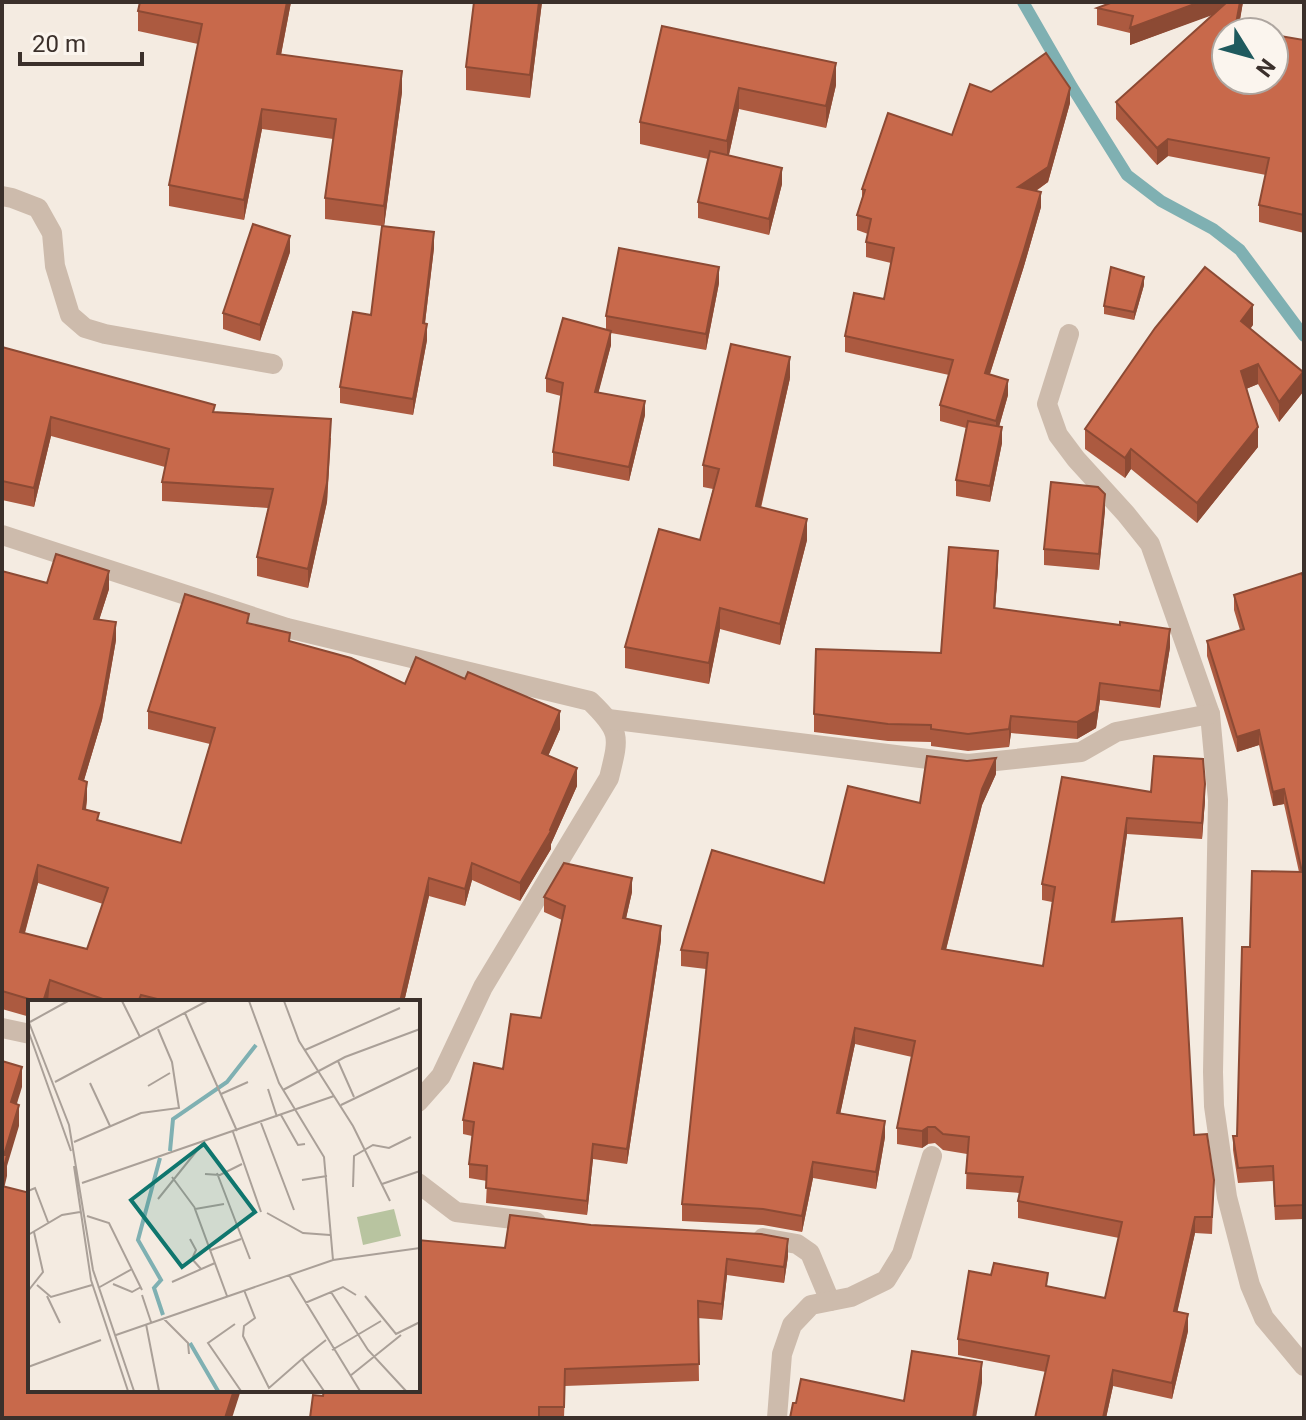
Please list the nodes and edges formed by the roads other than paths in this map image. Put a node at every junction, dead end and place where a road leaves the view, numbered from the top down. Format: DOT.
graph roads {
  1 [pos="2,196"];
  2 [pos="1069,334"];
  3 [pos="273,364"];
  4 [pos="2,535"];
  5 [pos="1210,714"];
  6 [pos="608,719"];
  7 [pos="2,1028"];
  8 [pos="28,1034"];
  9 [pos="420,1100"];
  10 [pos="932,1156"];
  11 [pos="420,1185"];
  12 [pos="562,1225"];
  13 [pos="747,1238"];
  14 [pos="830,1301"];
  15 [pos="1304,1366"];
  16 [pos="777,1418"];
  1 -- 3 [label="street"];
  2 -- 5 [label="street"];
  4 -- 6 [label="street"];
  5 -- 6 [label="street"];
  5 -- 15 [label="street"];
  6 -- 9 [label="street"];
  7 -- 8 [label="street"];
  10 -- 14 [label="street"];
  11 -- 12 [label="street"];
  13 -- 14 [label="street"];
  14 -- 16 [label="street"];
}
